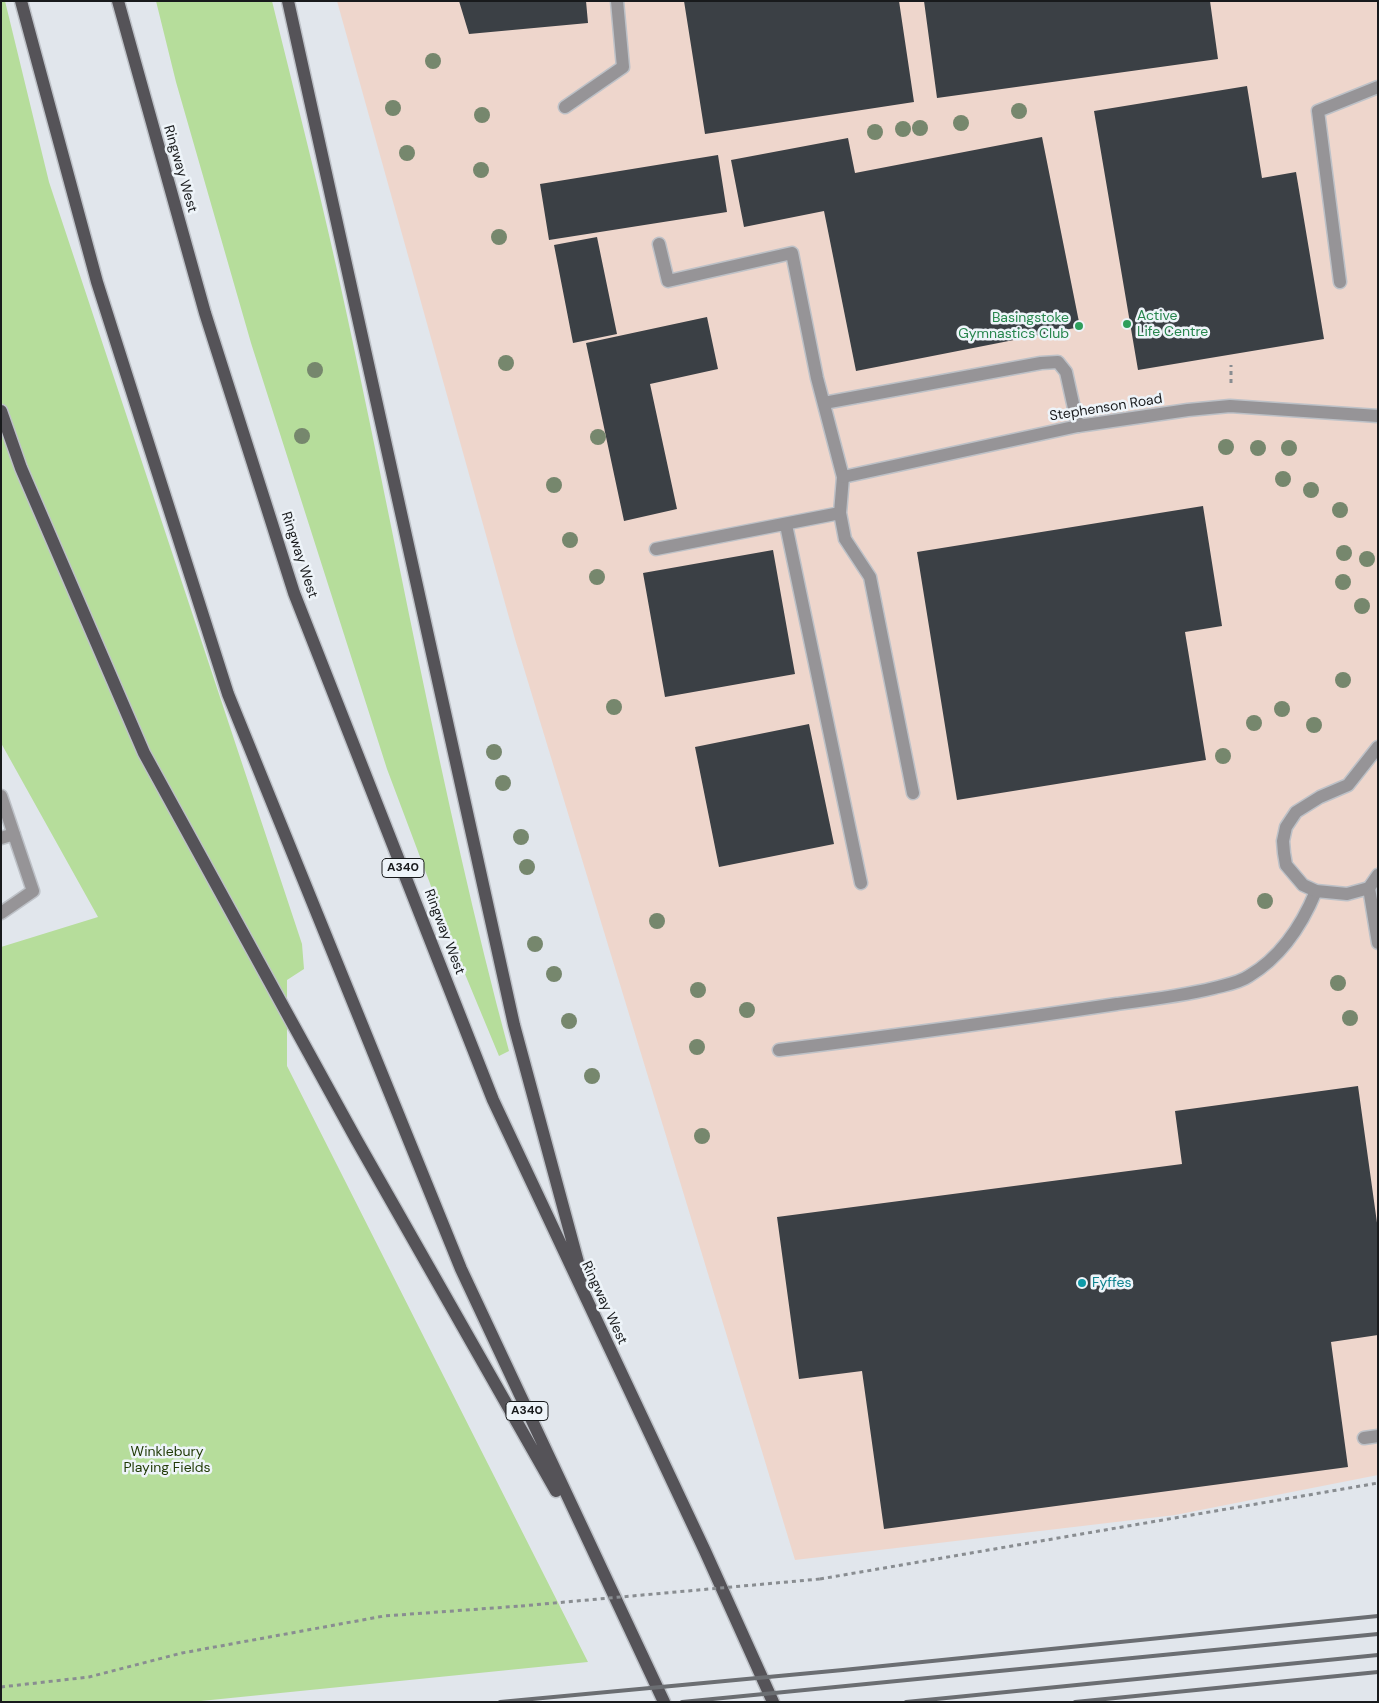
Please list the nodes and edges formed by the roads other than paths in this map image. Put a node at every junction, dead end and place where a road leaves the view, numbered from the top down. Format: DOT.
graph roads {
  1 [pos="21,1"];
  2 [pos="118,1"];
  3 [pos="288,1"];
  4 [pos="617,1"];
  5 [pos="1378,87"];
  6 [pos="565,107"];
  7 [pos="659,244"];
  8 [pos="1340,282"];
  9 [pos="824,403"];
  10 [pos="1,411"];
  11 [pos="1378,416"];
  12 [pos="1078,426"];
  13 [pos="843,477"];
  14 [pos="840,513"];
  15 [pos="786,524"];
  16 [pos="656,549"];
  17 [pos="1378,747"];
  18 [pos="912,793"];
  19 [pos="1,796"];
  20 [pos="14,834"];
  21 [pos="1,838"];
  22 [pos="1378,875"];
  23 [pos="861,883"];
  24 [pos="1369,888"];
  25 [pos="1316,891"];
  26 [pos="1,913"];
  27 [pos="1378,943"];
  28 [pos="779,1050"];
  29 [pos="590,1308"];
  30 [pos="1378,1436"];
  31 [pos="1364,1438"];
  32 [pos="600,1569"];
  33 [pos="664,1702"];
  34 [pos="773,1702"];
  1 -- 32 [label="main road, A340"];
  2 -- 29 [label="main road, Ringway West / A340"];
  3 -- 29 [label="main road"];
  4 -- 6 [label="street"];
  5 -- 8 [label="street"];
  7 -- 9 [label="street"];
  9 -- 12 [label="street"];
  9 -- 13 [label="street"];
  10 -- 32 [label="main road"];
  11 -- 12 [label="street, Stephenson Road"];
  12 -- 13 [label="street, Stephenson Road"];
  13 -- 14 [label="street"];
  14 -- 15 [label="street"];
  14 -- 18 [label="street"];
  15 -- 16 [label="street"];
  15 -- 23 [label="street"];
  17 -- 25 [label="street"];
  19 -- 20 [label="street"];
  20 -- 21 [label="street"];
  20 -- 26 [label="street"];
  22 -- 24 [label="street"];
  24 -- 25 [label="street"];
  24 -- 27 [label="street"];
  25 -- 28 [label="street"];
  29 -- 34 [label="main road, Ringway West / A340"];
  30 -- 31 [label="street"];
  32 -- 33 [label="main road, A340"];
}
